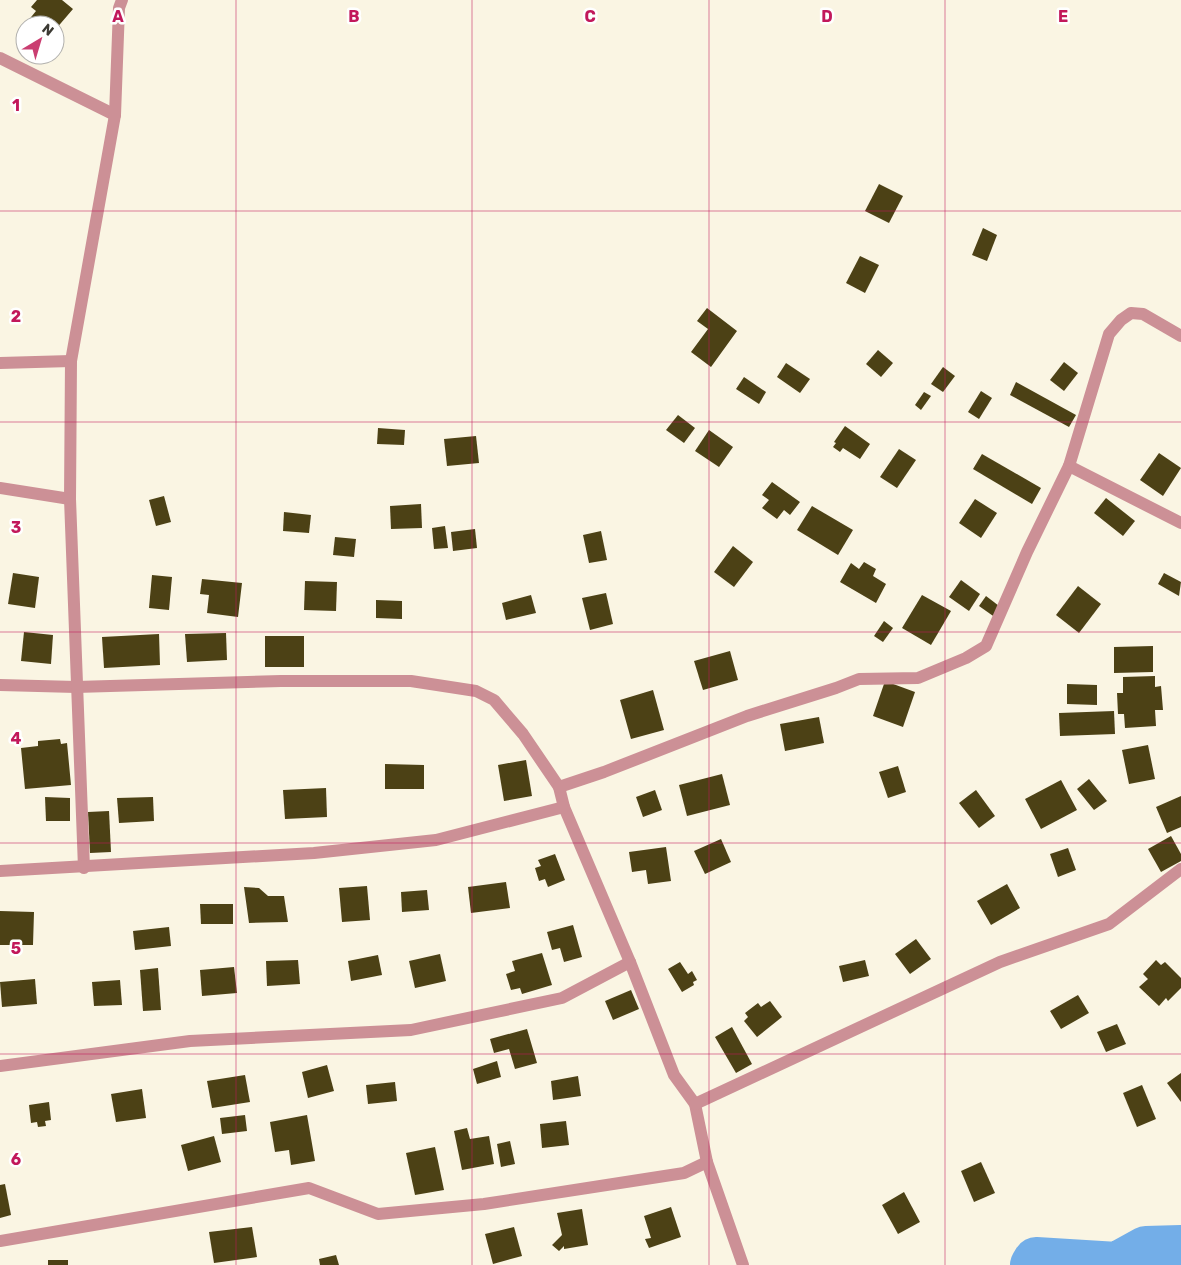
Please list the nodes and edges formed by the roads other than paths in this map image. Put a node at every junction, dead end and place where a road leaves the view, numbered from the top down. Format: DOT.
graph roads {
  1 [pos="122,0"];
  2 [pos="0,58"];
  3 [pos="115,115"];
  4 [pos="1181,336"];
  5 [pos="71,361"];
  6 [pos="0,363"];
  7 [pos="1069,466"];
  8 [pos="0,488"];
  9 [pos="70,499"];
  10 [pos="1181,523"];
  11 [pos="0,685"];
  12 [pos="76,687"];
  13 [pos="559,787"];
  14 [pos="564,807"];
  15 [pos="84,868"];
  16 [pos="1181,869"];
  17 [pos="0,871"];
  18 [pos="630,962"];
  19 [pos="0,1066"];
  20 [pos="695,1104"];
  21 [pos="707,1162"];
  22 [pos="0,1241"];
  23 [pos="743,1265"];
  1 -- 3 [label="street"];
  2 -- 3 [label="street"];
  3 -- 5 [label="street"];
  4 -- 7 [label="street"];
  5 -- 6 [label="street"];
  5 -- 9 [label="street"];
  7 -- 10 [label="street"];
  7 -- 13 [label="street"];
  8 -- 9 [label="street"];
  9 -- 12 [label="street"];
  11 -- 12 [label="street"];
  12 -- 13 [label="street"];
  12 -- 15 [label="street"];
  13 -- 14 [label="street"];
  14 -- 15 [label="street"];
  14 -- 18 [label="street"];
  15 -- 17 [label="street"];
  16 -- 20 [label="street"];
  18 -- 19 [label="street"];
  18 -- 20 [label="street"];
  20 -- 21 [label="street"];
  21 -- 22 [label="street"];
  21 -- 23 [label="street"];
}
